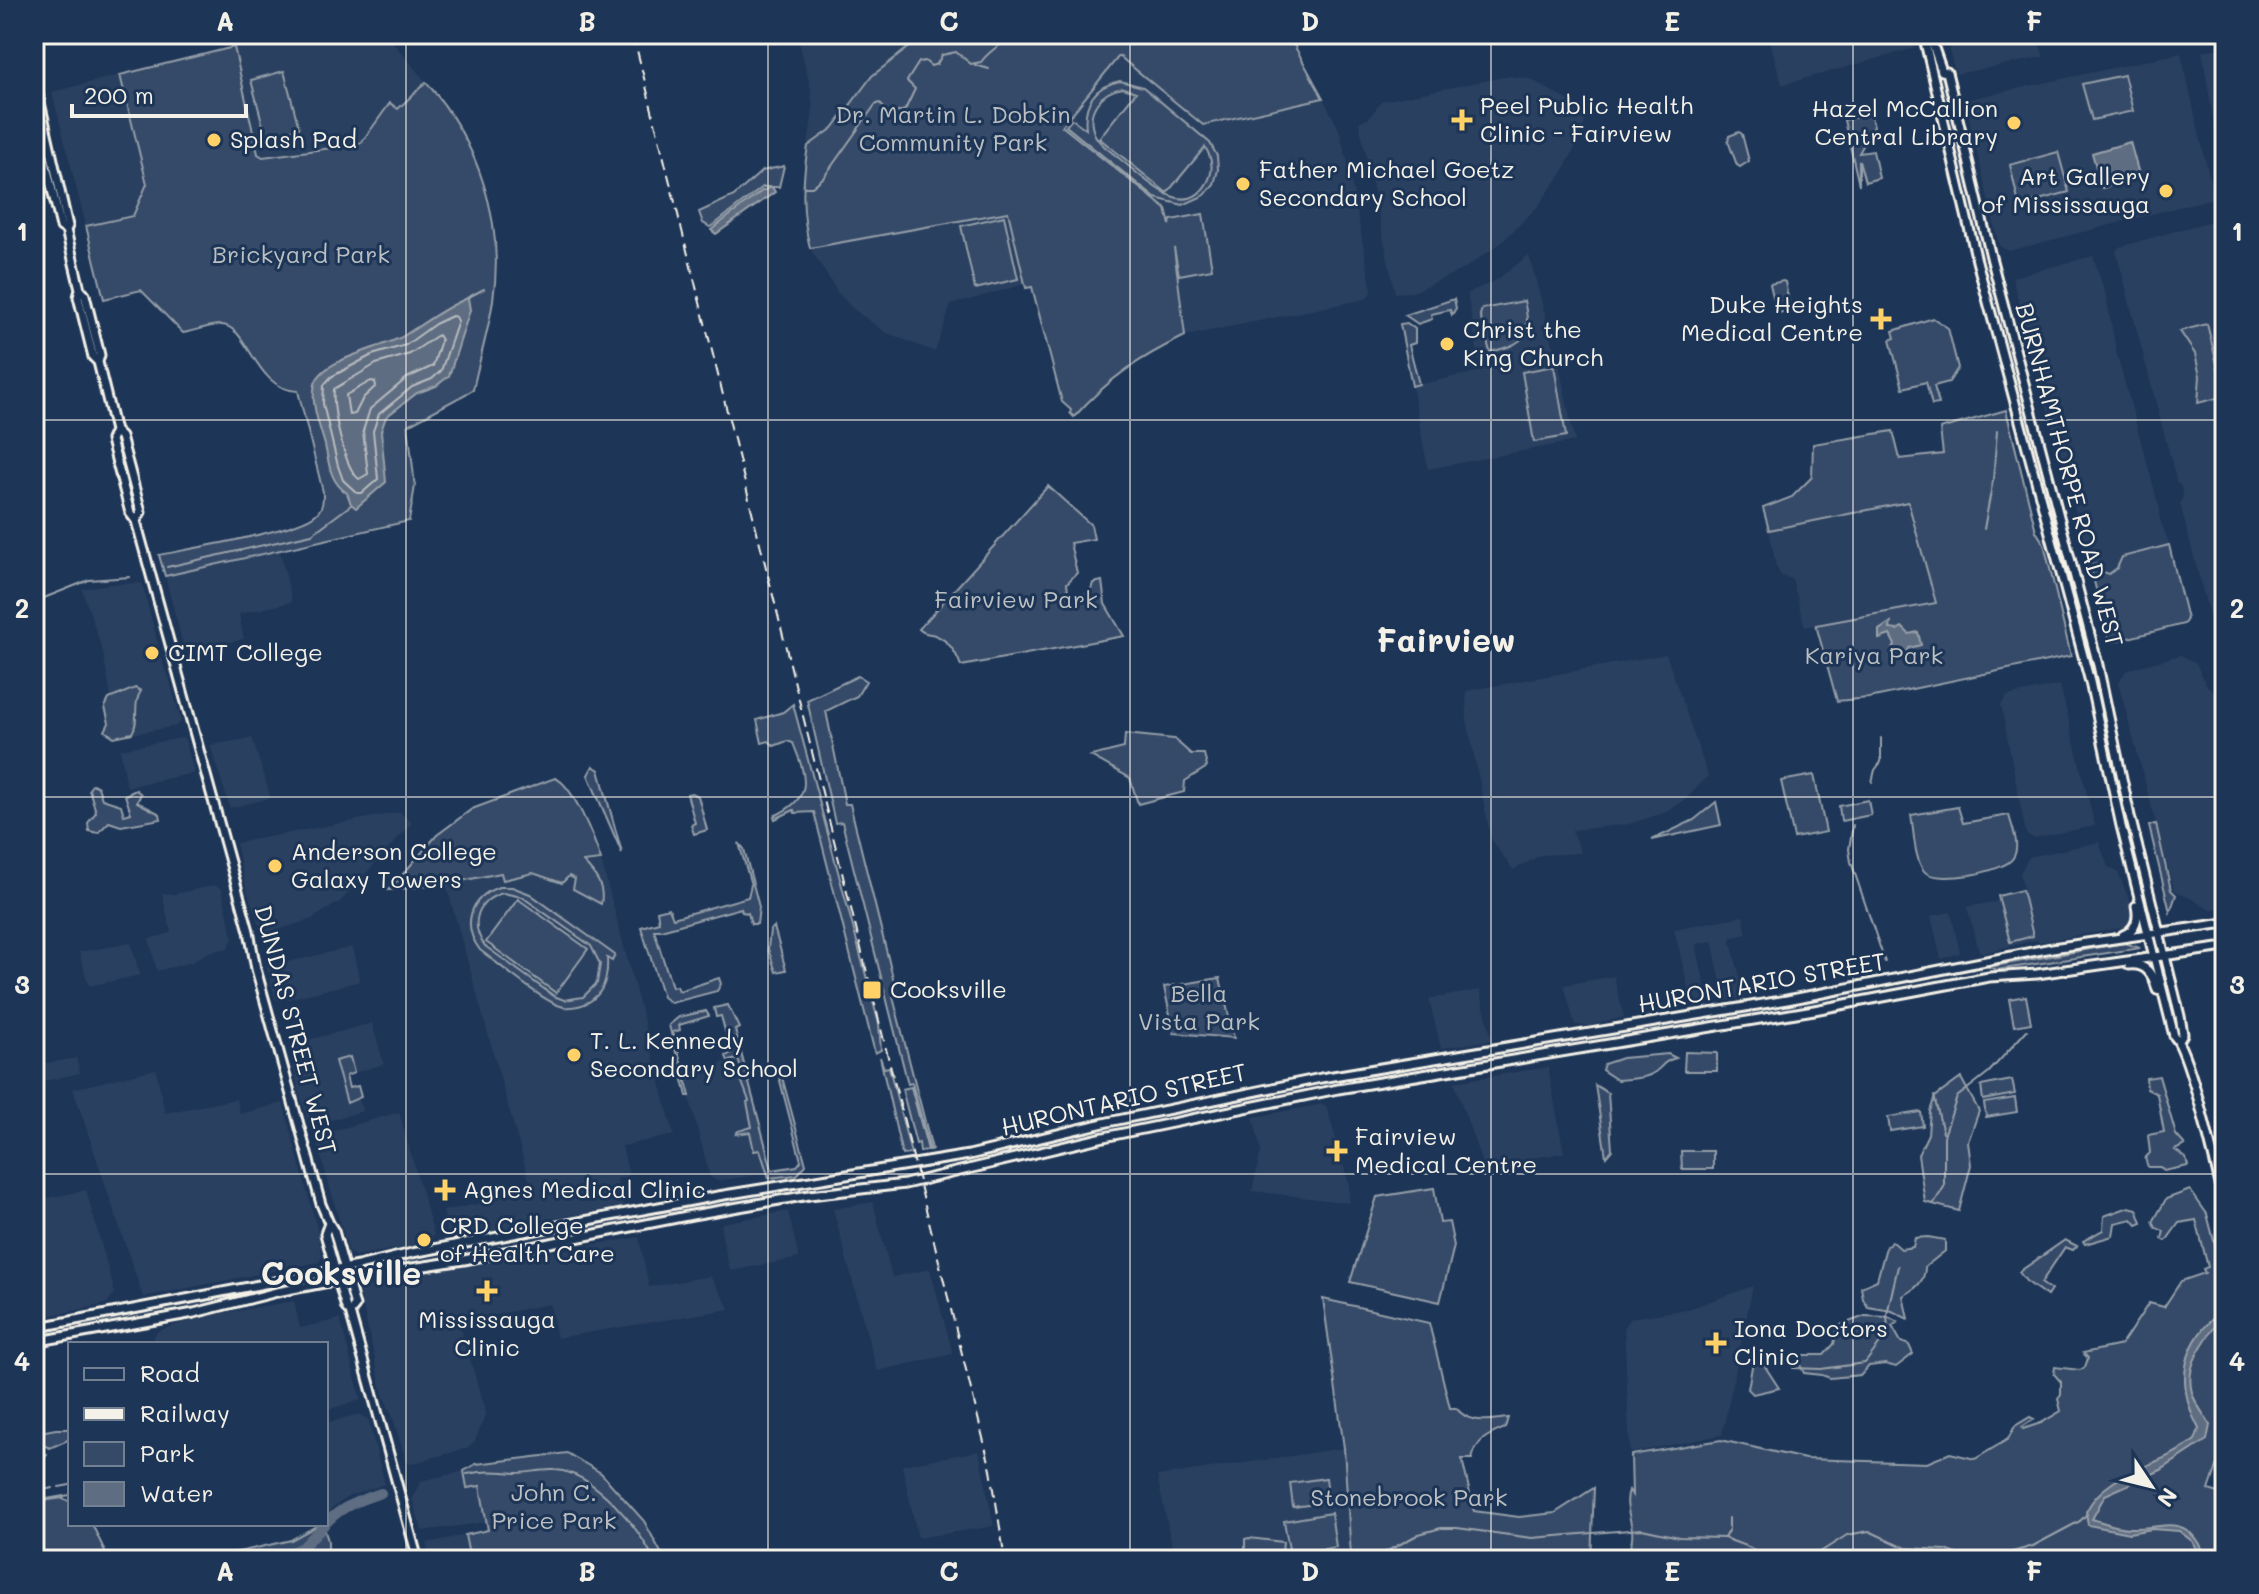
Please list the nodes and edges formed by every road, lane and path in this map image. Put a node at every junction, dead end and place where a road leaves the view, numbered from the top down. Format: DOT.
graph roads {
  1 [pos="1926,34"];
  2 [pos="34,76"];
  3 [pos="34,116"];
  4 [pos="66,230"];
  5 [pos="2134,881"];
  6 [pos="2225,923"];
  7 [pos="2159,932"];
  8 [pos="2147,934"];
  9 [pos="2092,941"];
  10 [pos="2225,947"];
  11 [pos="2165,956"];
  12 [pos="2154,957"];
  13 [pos="2072,967"];
  14 [pos="2169,1015"];
  15 [pos="2179,1041"];
  16 [pos="2225,1205"];
  17 [pos="329,1223"];
  18 [pos="345,1269"];
  19 [pos="335,1271"];
  20 [pos="348,1279"];
  21 [pos="338,1281"];
  22 [pos="350,1312"];
  23 [pos="34,1328"];
  24 [pos="34,1342"];
  25 [pos="418,1560"];
  1 -- 5 [label="main road, BURNHAMTHORPE ROAD WEST"];
  1 -- 7 [label="main road, BURNHAMTHORPE ROAD WEST"];
  2 -- 4 [label="main road, DUNDAS STREET WEST"];
  3 -- 4 [label="main road, DUNDAS STREET WEST"];
  4 -- 17 [label="main road, DUNDAS STREET WEST"];
  5 -- 8 [label="main road, BURNHAMTHORPE ROAD WEST"];
  5 -- 9 [label="main road"];
  6 -- 7 [label="main road, HURONTARIO STREET"];
  7 -- 8 [label="main road, HURONTARIO STREET"];
  7 -- 11 [label="main road, BURNHAMTHORPE ROAD WEST"];
  8 -- 9 [label="main road, HURONTARIO STREET"];
  8 -- 12 [label="main road, BURNHAMTHORPE ROAD WEST"];
  9 -- 18 [label="main road, HURONTARIO STREET"];
  10 -- 11 [label="main road, HURONTARIO STREET"];
  11 -- 12 [label="main road, HURONTARIO STREET"];
  11 -- 15 [label="main road, BURNHAMTHORPE ROAD WEST"];
  12 -- 13 [label="main road, HURONTARIO STREET"];
  12 -- 14 [label="main road, BURNHAMTHORPE ROAD WEST"];
  13 -- 14 [label="main road"];
  13 -- 20 [label="main road, HURONTARIO STREET"];
  14 -- 15 [label="main road"];
  15 -- 16 [label="main road"];
  17 -- 18 [label="main road, DUNDAS STREET WEST"];
  17 -- 19 [label="main road, DUNDAS STREET WEST"];
  18 -- 19 [label="main road, HURONTARIO STREET"];
  18 -- 20 [label="main road, DUNDAS STREET WEST"];
  19 -- 21 [label="main road, DUNDAS STREET WEST"];
  19 -- 23 [label="main road, HURONTARIO STREET"];
  20 -- 21 [label="main road, HURONTARIO STREET"];
  20 -- 22 [label="main road, DUNDAS STREET WEST"];
  21 -- 22 [label="main road, DUNDAS STREET WEST"];
  21 -- 24 [label="main road, HURONTARIO STREET"];
  22 -- 25 [label="main road"];
}
